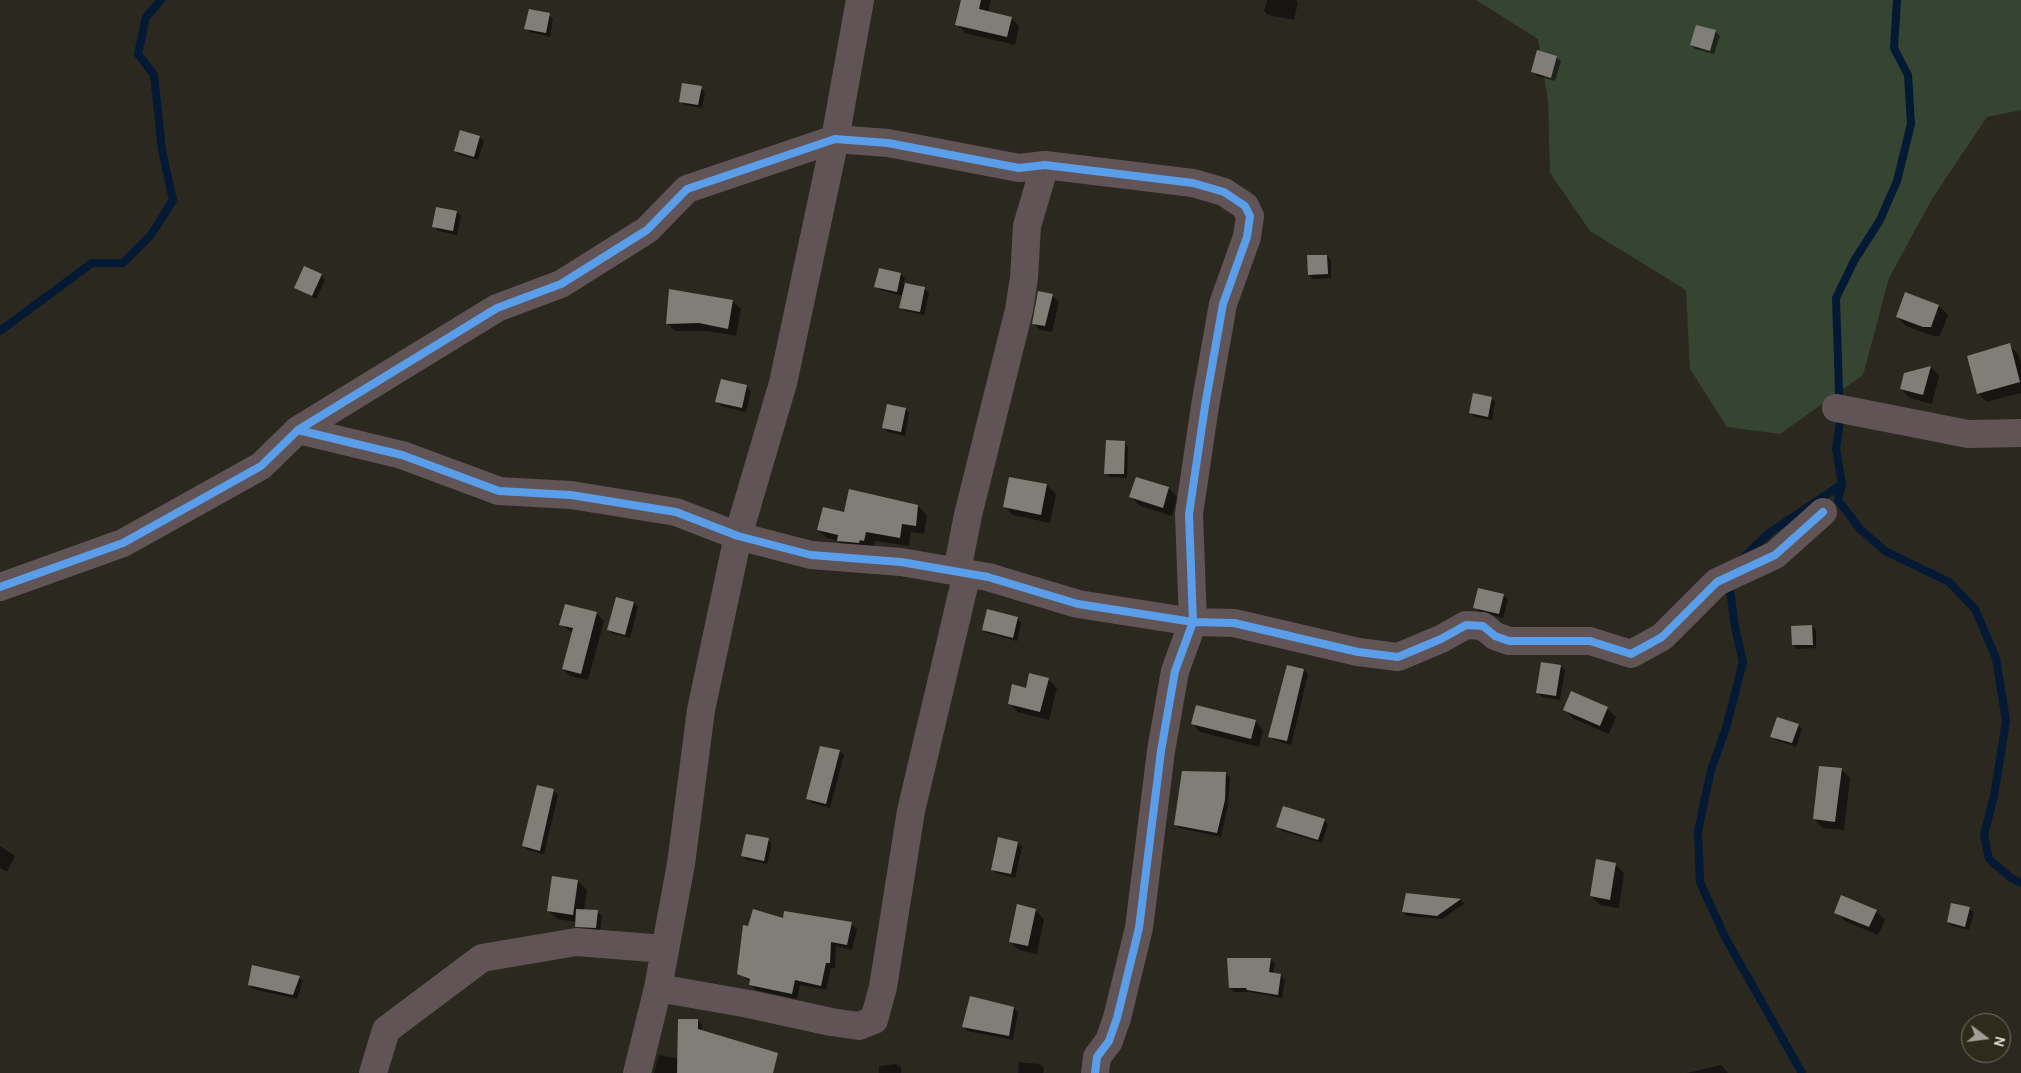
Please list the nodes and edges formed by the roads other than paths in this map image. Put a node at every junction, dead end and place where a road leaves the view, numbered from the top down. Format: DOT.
graph roads {
  1 [pos="860,0"];
  2 [pos="835,139"];
  3 [pos="1045,165"];
  4 [pos="1836,408"];
  5 [pos="298,430"];
  6 [pos="2021,433"];
  7 [pos="1823,512"];
  8 [pos="738,536"];
  9 [pos="962,572"];
  10 [pos="0,587"];
  11 [pos="1193,622"];
  12 [pos="665,949"];
  13 [pos="658,988"];
  14 [pos="373,1073"];
  15 [pos="637,1073"];
  16 [pos="1095,1073"];
  1 -- 2 [label="street"];
  2 -- 3 [label="street"];
  2 -- 5 [label="street"];
  2 -- 8 [label="street"];
  3 -- 9 [label="street"];
  3 -- 11 [label="street"];
  4 -- 6 [label="street"];
  5 -- 8 [label="street"];
  5 -- 10 [label="street"];
  7 -- 11 [label="street"];
  8 -- 9 [label="street"];
  8 -- 12 [label="street"];
  9 -- 11 [label="street"];
  9 -- 13 [label="street"];
  11 -- 16 [label="street"];
  12 -- 13 [label="street"];
  12 -- 14 [label="street"];
  13 -- 15 [label="street"];
}
